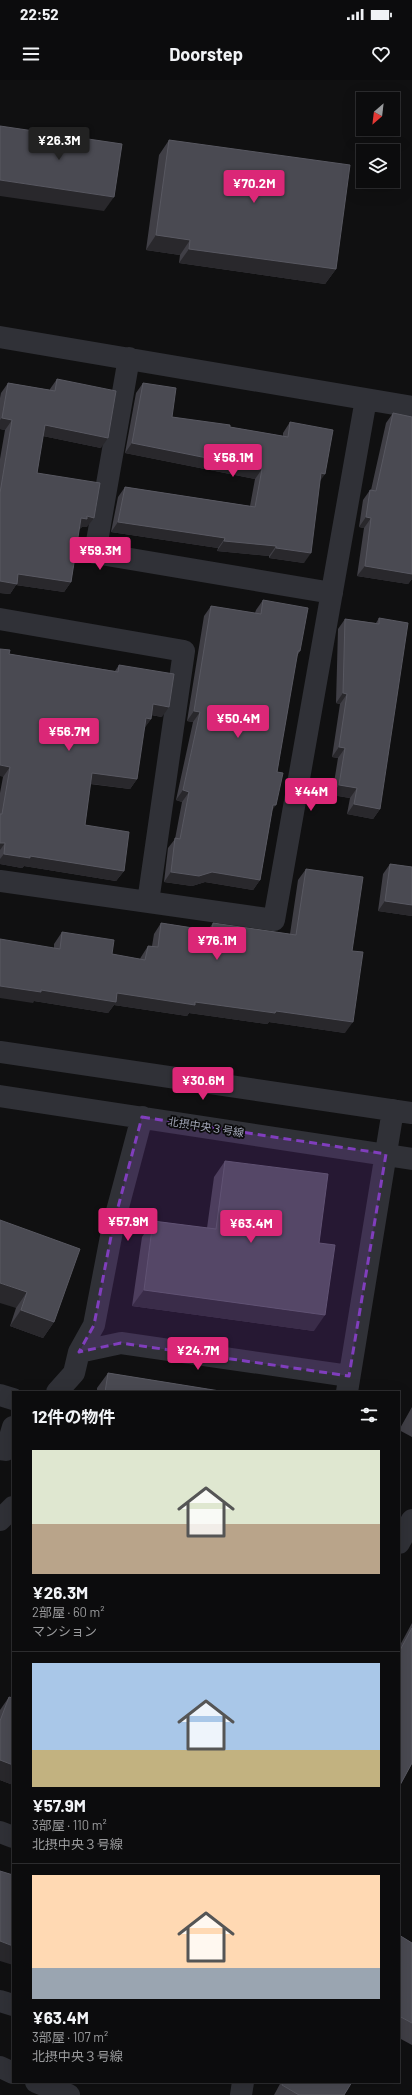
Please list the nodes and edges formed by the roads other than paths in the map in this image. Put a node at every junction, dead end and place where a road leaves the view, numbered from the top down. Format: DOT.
graph roads {
  1 [pos="0,337"];
  2 [pos="129,358"];
  3 [pos="366,399"];
  4 [pos="412,406"];
  5 [pos="332,593"];
  6 [pos="0,619"];
  7 [pos="0,881"];
  8 [pos="148,902"];
  9 [pos="0,1052"];
  10 [pos="0,1096"];
  11 [pos="403,1112"];
  12 [pos="142,1117"];
  13 [pos="386,1154"];
  14 [pos="412,1159"];
  15 [pos="79,1352"];
  16 [pos="73,1382"];
  17 [pos="348,1384"];
  18 [pos="59,1391"];
  19 [pos="0,1395"];
  20 [pos="12,1398"];
  21 [pos="12,1430"];
  22 [pos="0,1449"];
  23 [pos="12,1508"];
  24 [pos="0,1520"];
  25 [pos="412,1520"];
  26 [pos="400,1541"];
  27 [pos="400,1548"];
  28 [pos="412,1554"];
  29 [pos="0,1832"];
  30 [pos="12,1837"];
  31 [pos="0,2001"];
  32 [pos="12,2006"];
  33 [pos="0,2067"];
  34 [pos="12,2073"];
  35 [pos="39,2083"];
  36 [pos="243,2083"];
  37 [pos="69,2095"];
  38 [pos="241,2095"];
  1 -- 2 [label="street"];
  2 -- 3 [label="street"];
  2 -- 5 [label="street"];
  3 -- 4 [label="street"];
  3 -- 5 [label="street"];
  5 -- 8 [label="street"];
  6 -- 8 [label="street"];
  7 -- 8 [label="street"];
  9 -- 11 [label="street"];
  10 -- 12 [label="street, 北摂中央３号線"];
  11 -- 13 [label="street"];
  12 -- 13 [label="street, 北摂中央３号線"];
  12 -- 15 [label="street"];
  13 -- 14 [label="street, 北摂中央３号線"];
  13 -- 17 [label="street"];
  15 -- 16 [label="street"];
  15 -- 17 [label="street"];
  16 -- 18 [label="street"];
  19 -- 20 [label="street"];
  21 -- 22 [label="street"];
  23 -- 24 [label="street"];
  25 -- 26 [label="street"];
  27 -- 28 [label="street"];
  29 -- 30 [label="street"];
  31 -- 32 [label="street"];
  33 -- 34 [label="street"];
  35 -- 37 [label="street"];
  36 -- 38 [label="street"];
}
